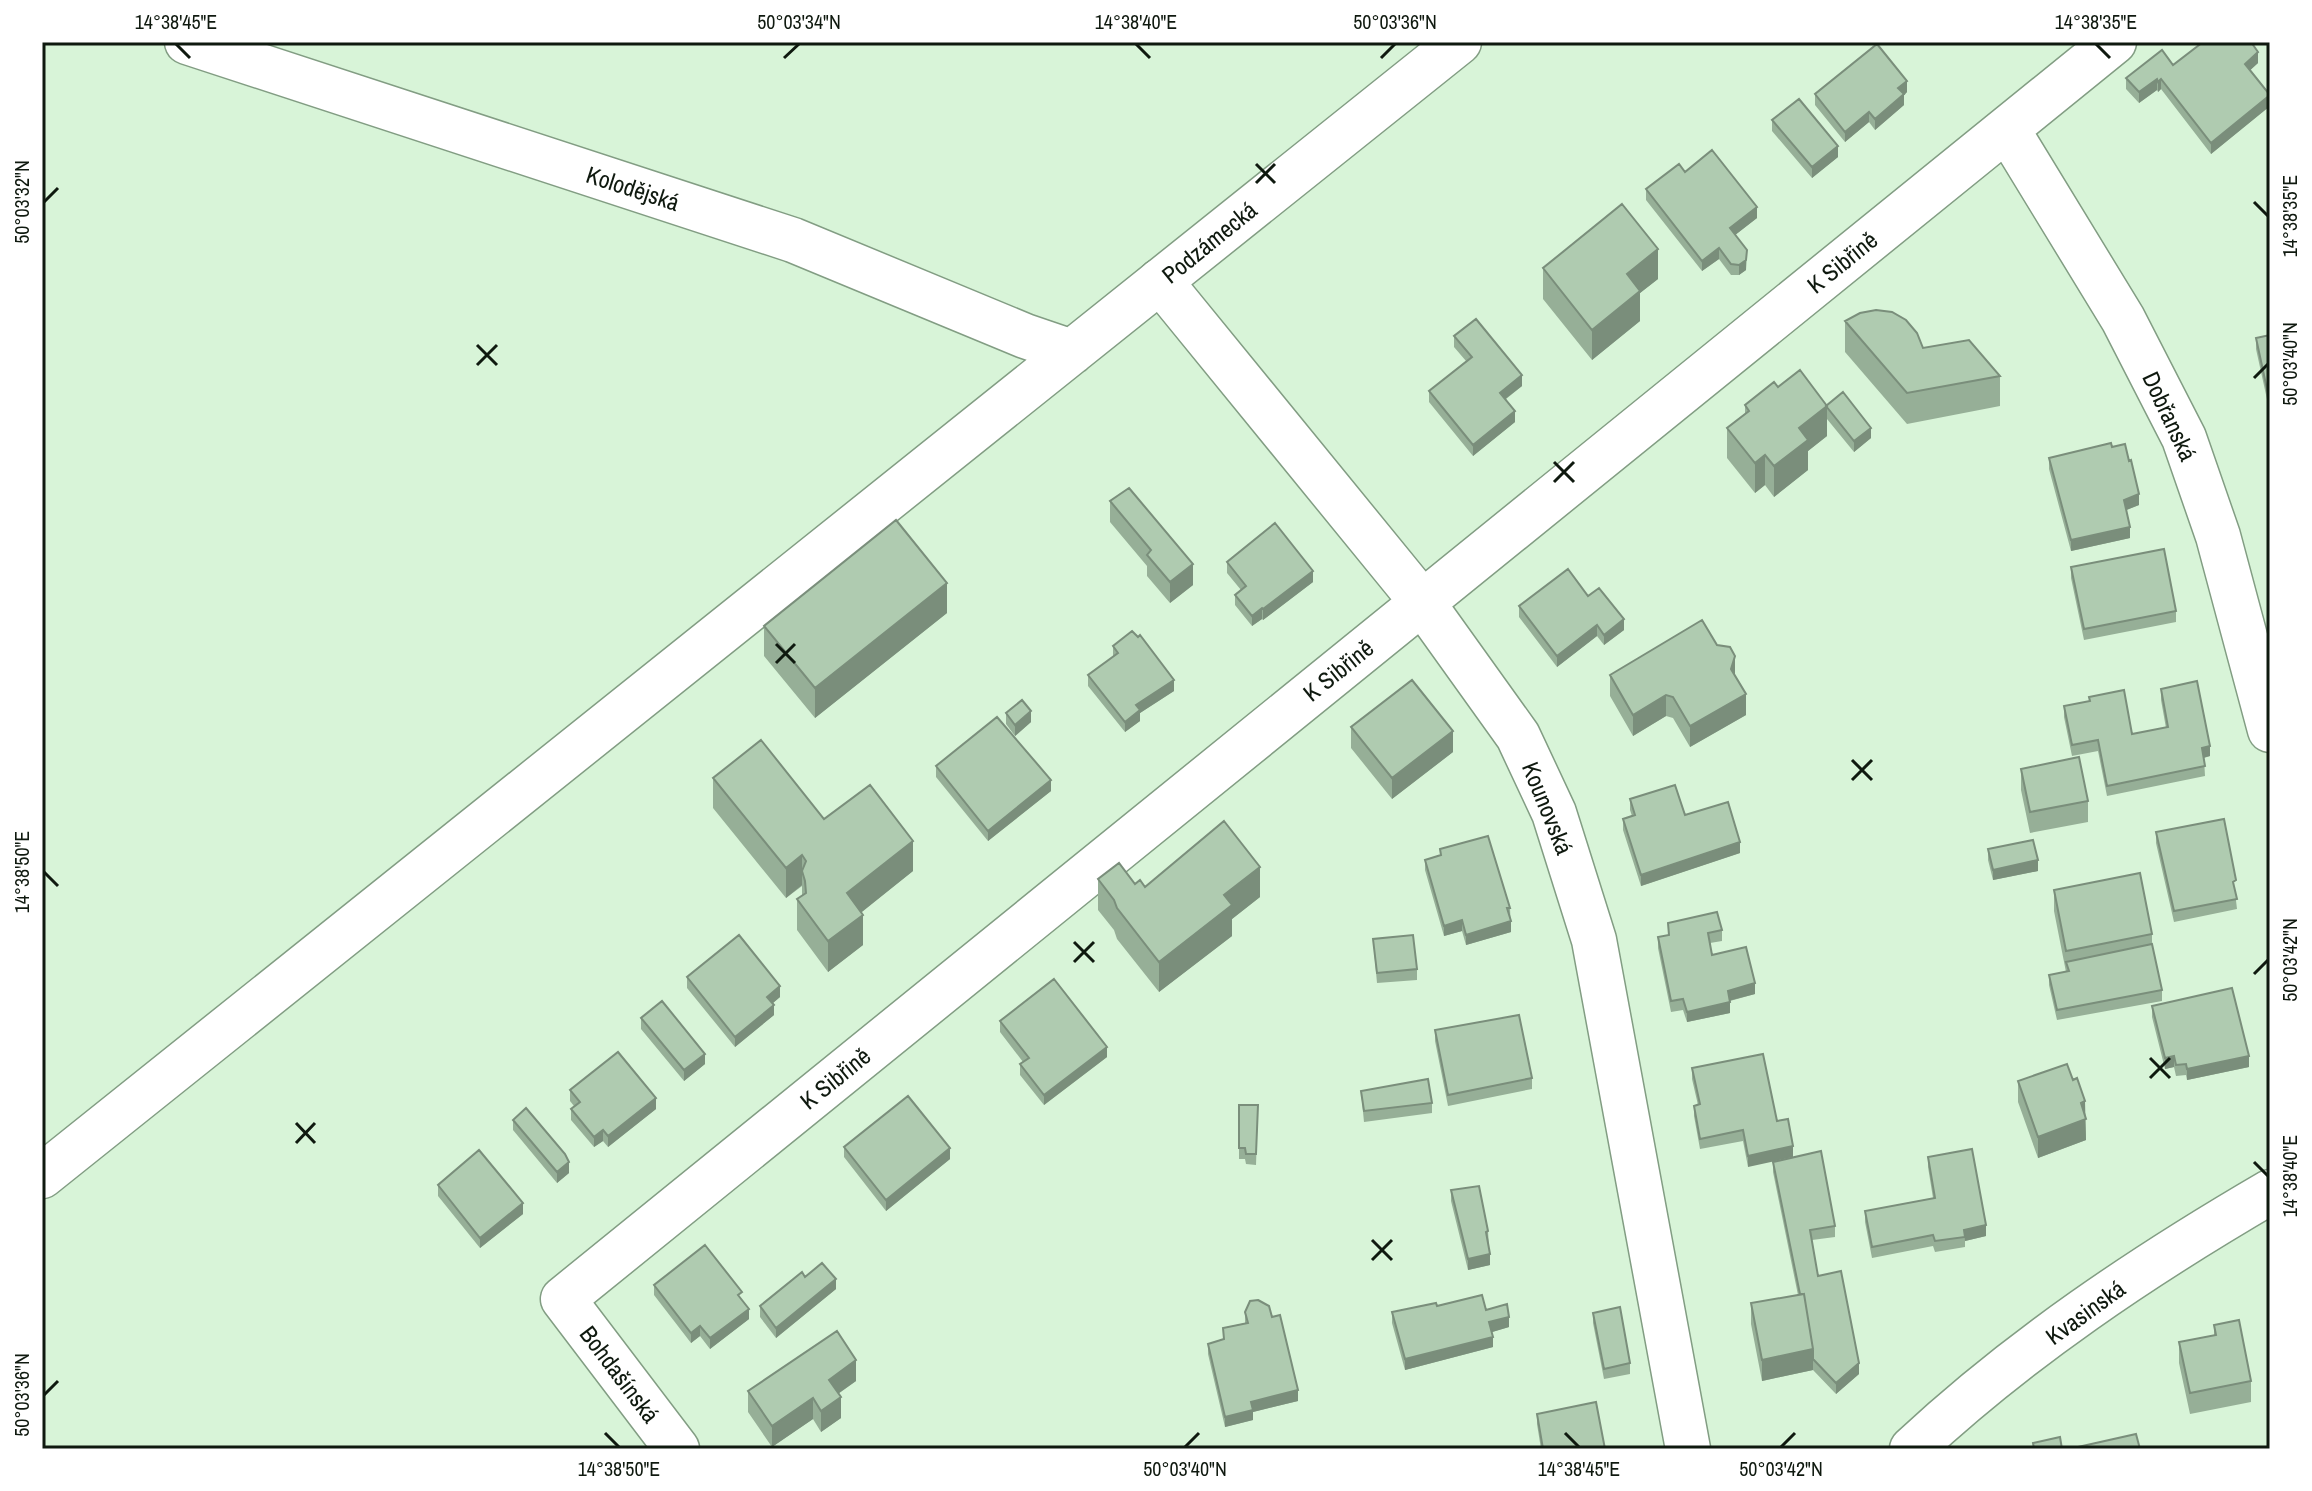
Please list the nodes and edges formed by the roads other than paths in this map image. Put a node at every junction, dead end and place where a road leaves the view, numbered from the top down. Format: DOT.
graph roads {
  1 [pos="187,42"];
  2 [pos="1459,42"];
  3 [pos="2114,42"];
  4 [pos="2007,129"];
  5 [pos="1160,281"];
  6 [pos="1072,352"];
  7 [pos="1422,602"];
  8 [pos="2270,730"];
  9 [pos="42,1176"];
  10 [pos="2270,1192"];
  11 [pos="563,1299"];
  12 [pos="1946,1434"];
  13 [pos="677,1449"];
  14 [pos="1688,1449"];
  15 [pos="1912,1449"];
  1 -- 6 [label="street, Kolodějská"];
  2 -- 5 [label="street, Podzámecká"];
  3 -- 4 [label="street, K Sibřině"];
  4 -- 7 [label="street, K Sibřině"];
  4 -- 8 [label="street, Dobřanská"];
  5 -- 6 [label="street, Podzámecká"];
  5 -- 7 [label="street, Kounovská"];
  6 -- 9 [label="street, Podzámecká"];
  7 -- 11 [label="street, K Sibřině"];
  7 -- 14 [label="street, Kounovská"];
  10 -- 12 [label="street, Kvasinská"];
  11 -- 13 [label="street, Bohdašínská"];
  12 -- 15 [label="street, Kvasinská"];
}
